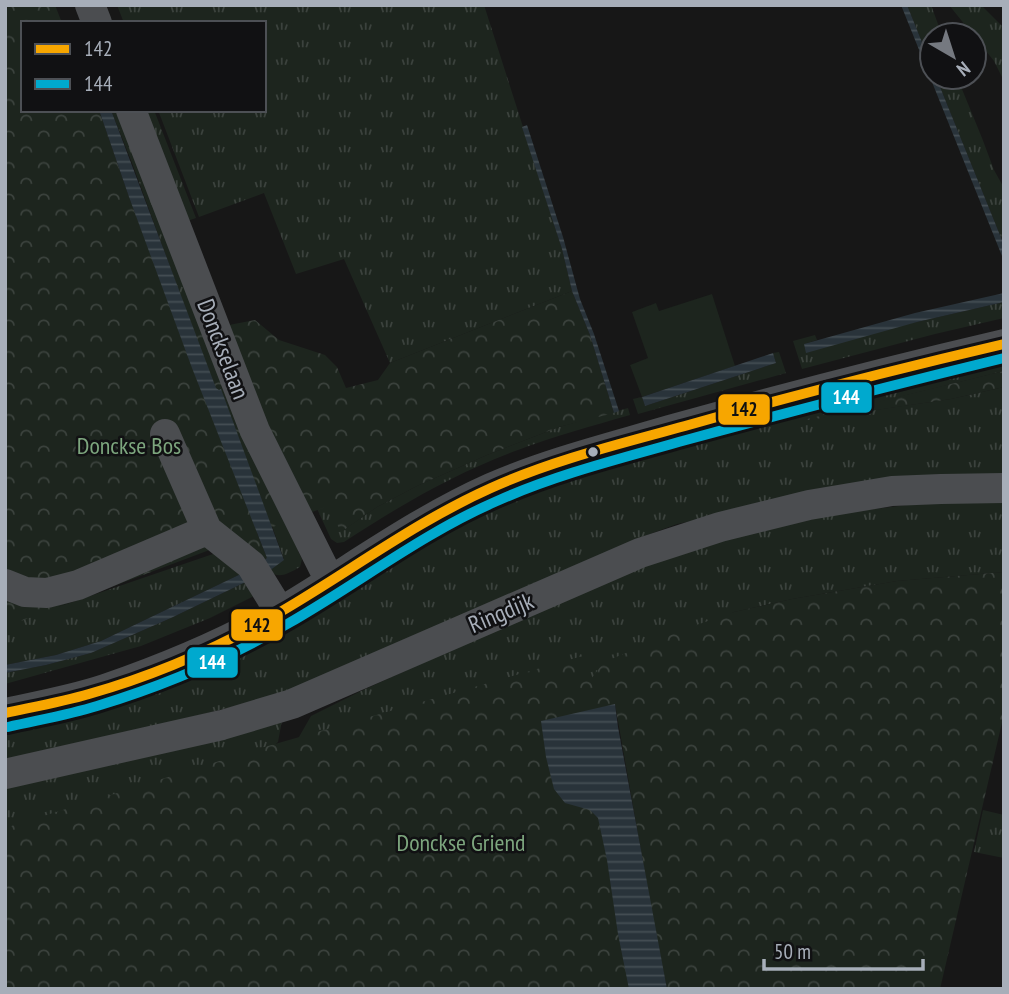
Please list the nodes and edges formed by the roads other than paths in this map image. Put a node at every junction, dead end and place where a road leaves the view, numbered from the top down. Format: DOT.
graph roads {
  1 [pos="132,112"];
  2 [pos="1004,344"];
  3 [pos="165,434"];
  4 [pos="1004,488"];
  5 [pos="207,530"];
  6 [pos="330,582"];
  7 [pos="5,584"];
  8 [pos="280,612"];
  9 [pos="5,713"];
  10 [pos="5,774"];
  1 -- 6 [label="street, Donckselaan"];
  2 -- 6 [label="street"];
  3 -- 5 [label="street"];
  4 -- 10 [label="street, Ringdijk"];
  5 -- 7 [label="street"];
  5 -- 8 [label="street"];
  6 -- 8 [label="street"];
  8 -- 9 [label="street"];
}
